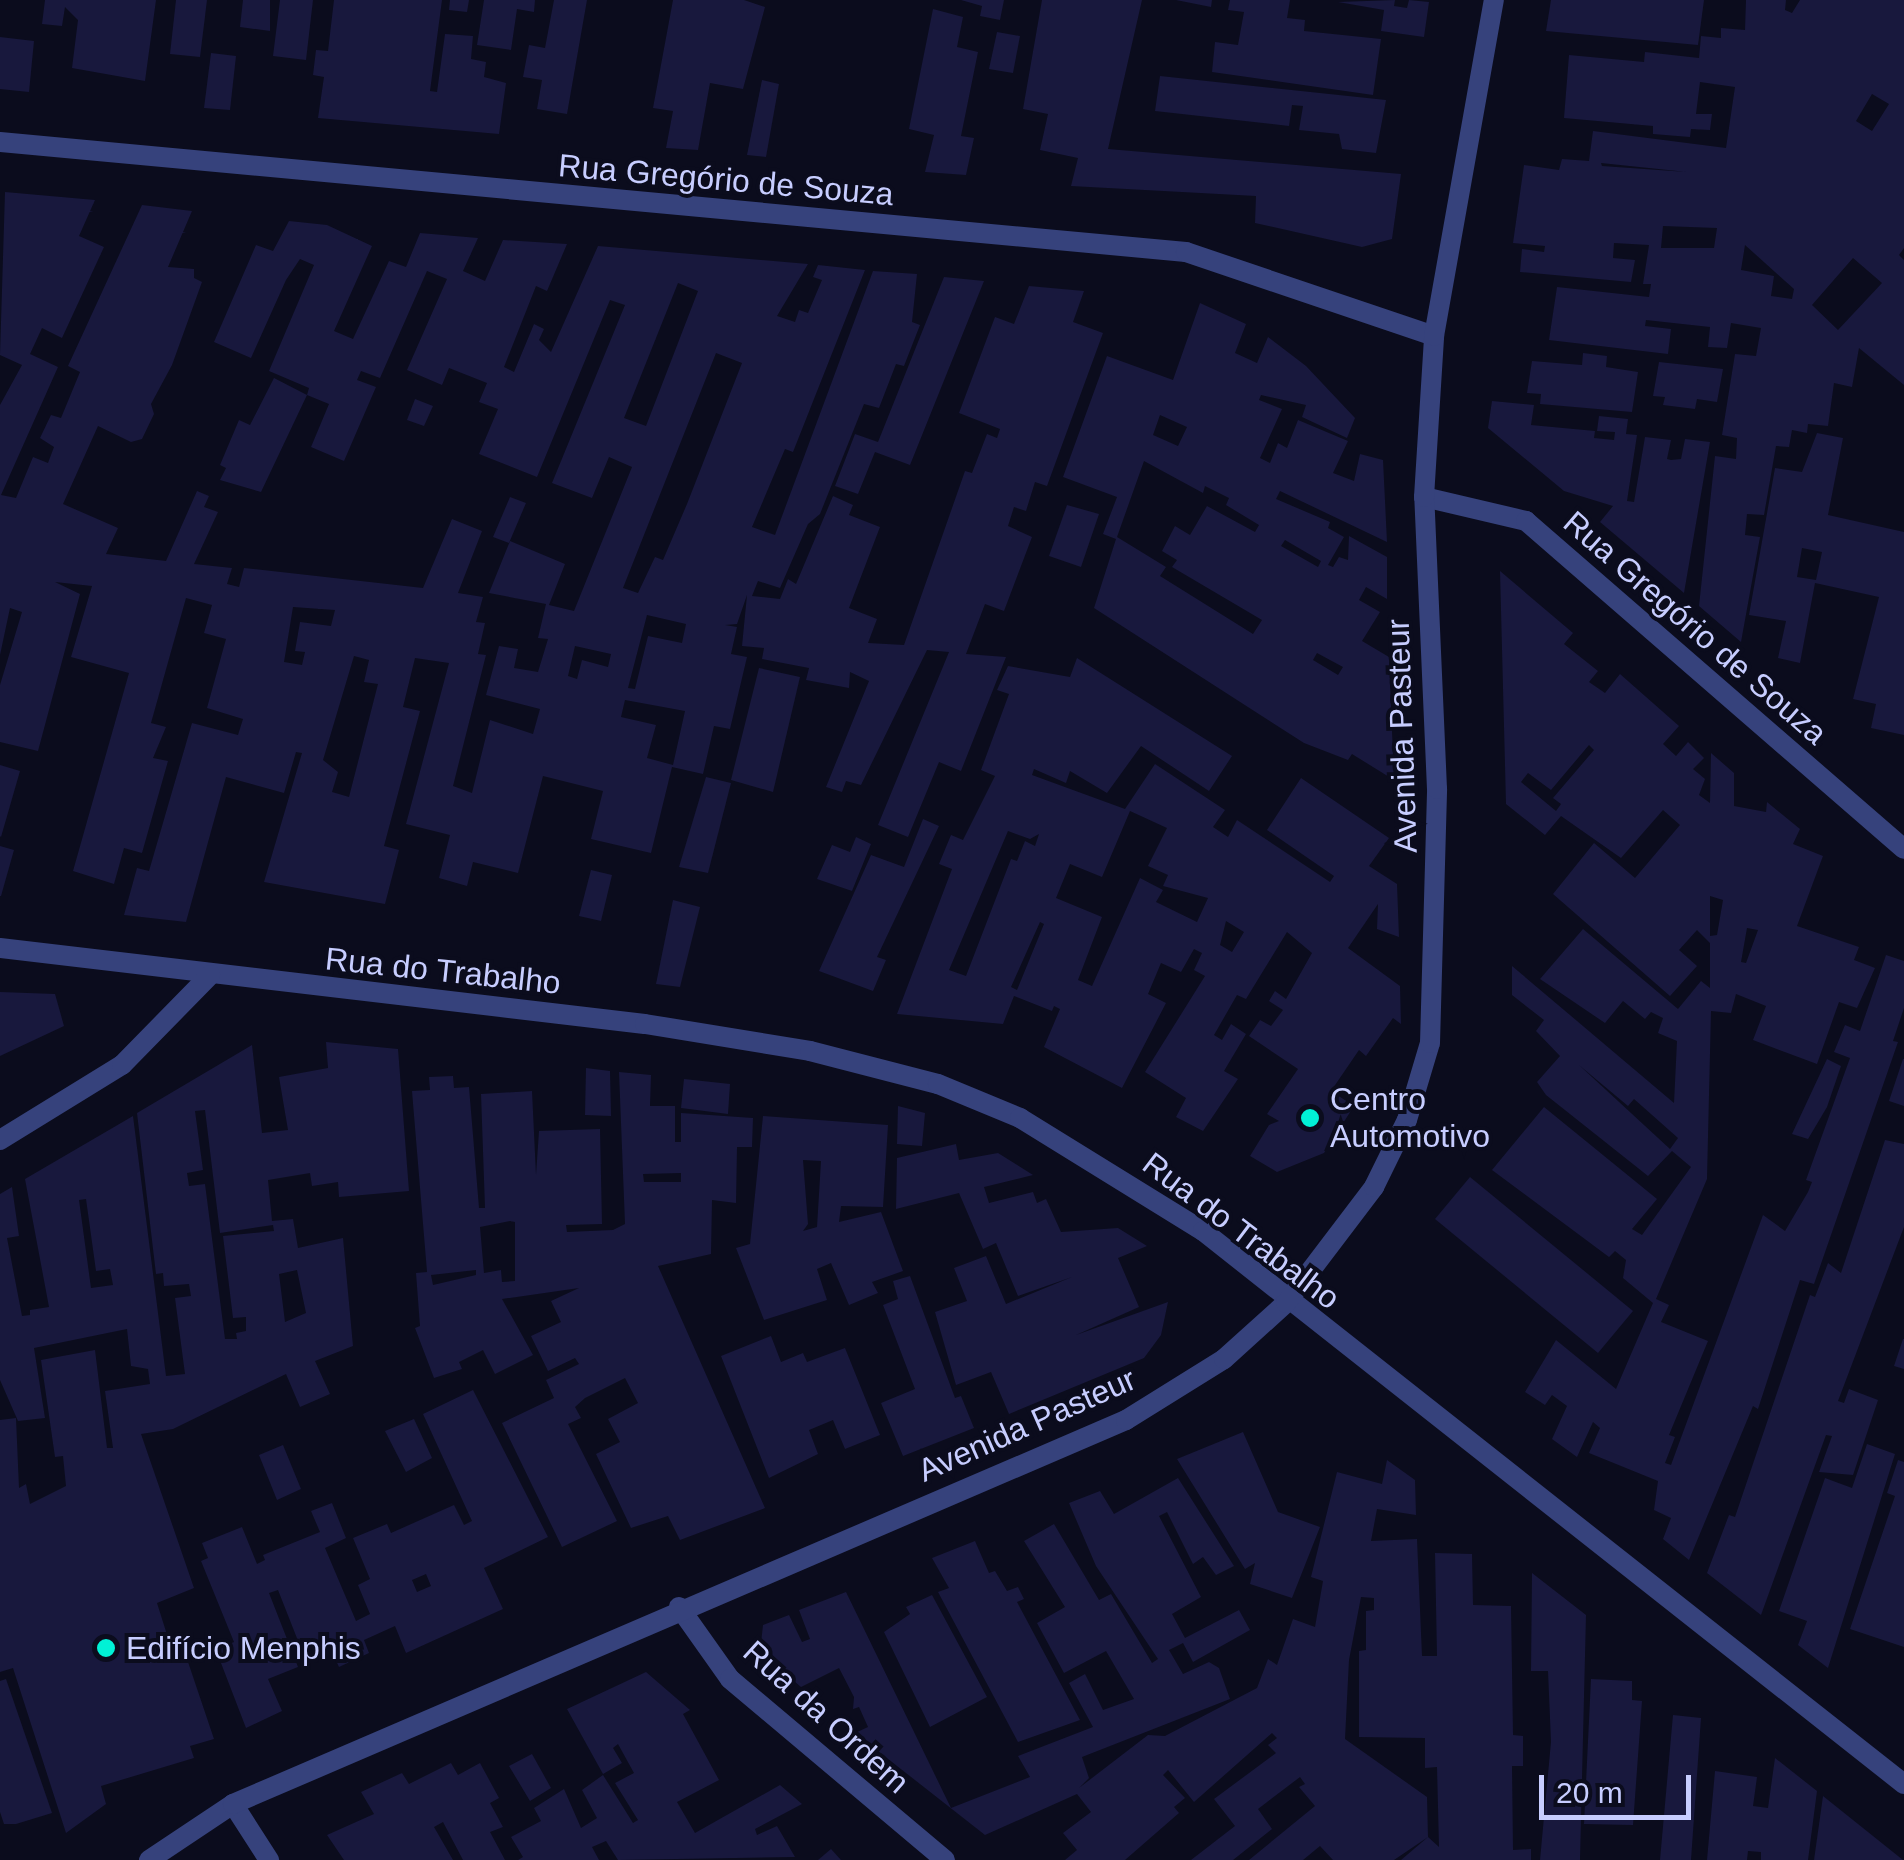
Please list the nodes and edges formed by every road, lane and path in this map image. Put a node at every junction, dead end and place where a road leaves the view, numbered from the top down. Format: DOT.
graph roads {
  1 [pos="1494,0"];
  2 [pos="0,142"];
  3 [pos="1434,336"];
  4 [pos="1424,497"];
  5 [pos="1904,849"];
  6 [pos="0,948"];
  7 [pos="210,975"];
  8 [pos="0,1140"];
  9 [pos="1286,1303"];
  10 [pos="679,1607"];
  11 [pos="1904,1784"];
  12 [pos="232,1804"];
  13 [pos="149,1860"];
  14 [pos="269,1860"];
  15 [pos="944,1860"];
  1 -- 3 [label="street, Avenida Pasteur"];
  2 -- 3 [label="street, Rua Gregório de Souza"];
  3 -- 4 [label="street, Avenida Pasteur"];
  4 -- 5 [label="street, Rua Gregório de Souza"];
  4 -- 9 [label="street, Avenida Pasteur"];
  6 -- 7 [label="street, Rua do Trabalho"];
  7 -- 8 [label="street"];
  7 -- 9 [label="street, Rua do Trabalho"];
  9 -- 10 [label="street, Avenida Pasteur"];
  9 -- 11 [label="street, Rua do Trabalho"];
  10 -- 12 [label="street, Avenida Pasteur"];
  10 -- 15 [label="street, Rua da Ordem"];
  12 -- 13 [label="street, Avenida Pasteur"];
  12 -- 14 [label="street"];
}
